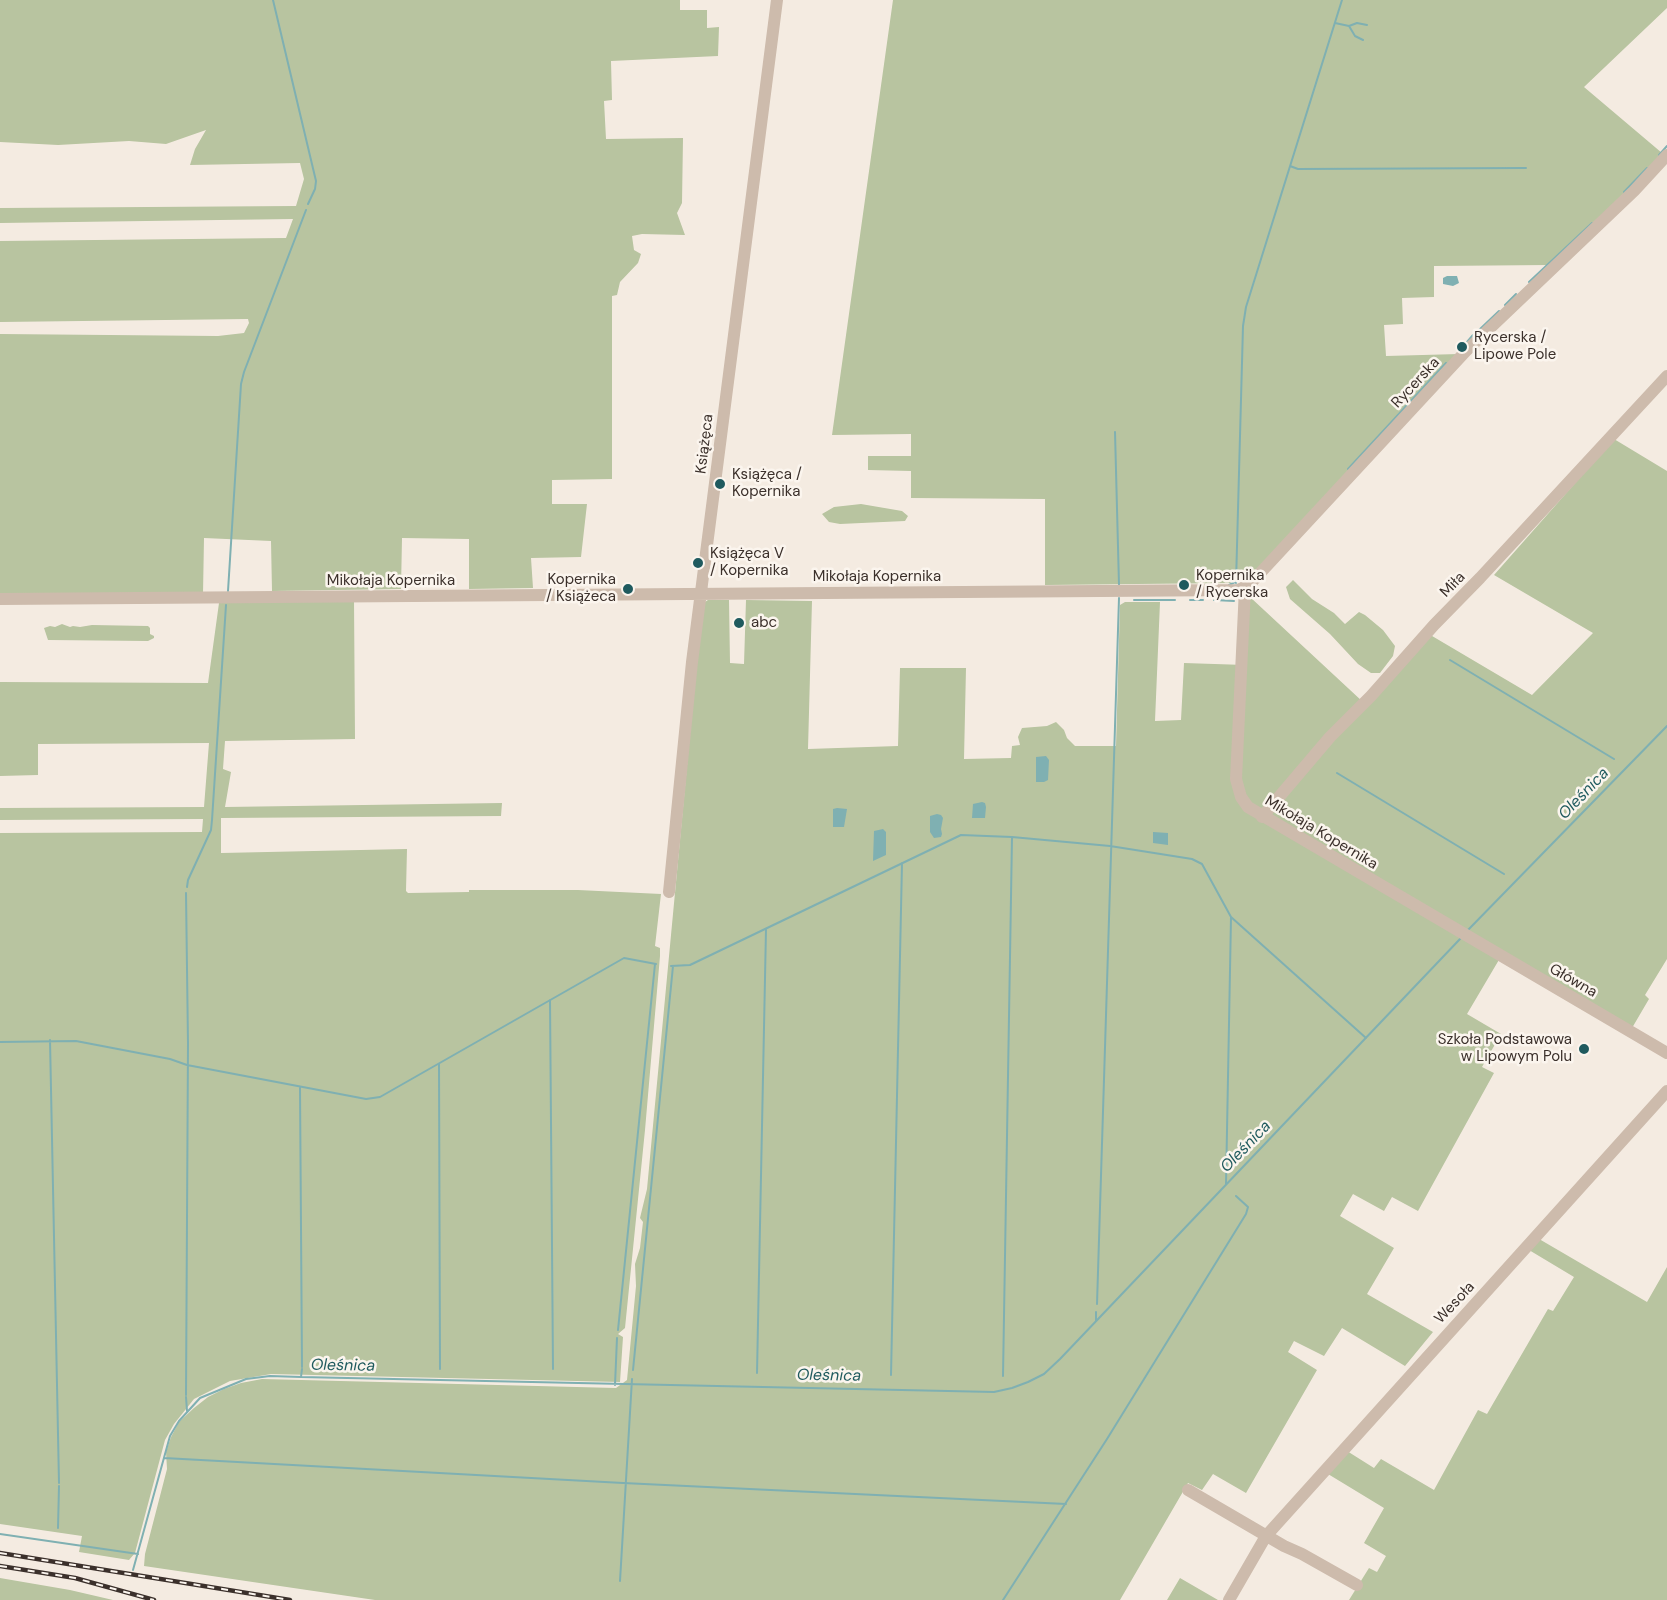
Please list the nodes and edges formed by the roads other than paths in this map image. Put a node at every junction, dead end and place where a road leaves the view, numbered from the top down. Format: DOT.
graph roads {
  1 [pos="777,0"];
  2 [pos="1667,155"];
  3 [pos="1667,376"];
  4 [pos="1245,588"];
  5 [pos="701,594"];
  6 [pos="0,599"];
  7 [pos="1262,817"];
  8 [pos="669,892"];
  9 [pos="1464,935"];
  10 [pos="1667,1053"];
  11 [pos="1667,1090"];
  12 [pos="1188,1490"];
  13 [pos="1266,1536"];
  14 [pos="1357,1585"];
  15 [pos="1229,1600"];
  1 -- 5 [label="street, Książęca"];
  2 -- 4 [label="street, Rycerska"];
  3 -- 7 [label="street, Miła"];
  4 -- 5 [label="street, Mikołaja Kopernika"];
  4 -- 7 [label="street, Mikołaja Kopernika"];
  5 -- 6 [label="street, Mikołaja Kopernika"];
  5 -- 8 [label="street, Książęca"];
  7 -- 9 [label="street, Mikołaja Kopernika"];
  9 -- 10 [label="street, Główna"];
  11 -- 13 [label="street, Wesoła"];
  12 -- 13 [label="street"];
  13 -- 14 [label="street"];
  13 -- 15 [label="street, Wesoła"];
}
